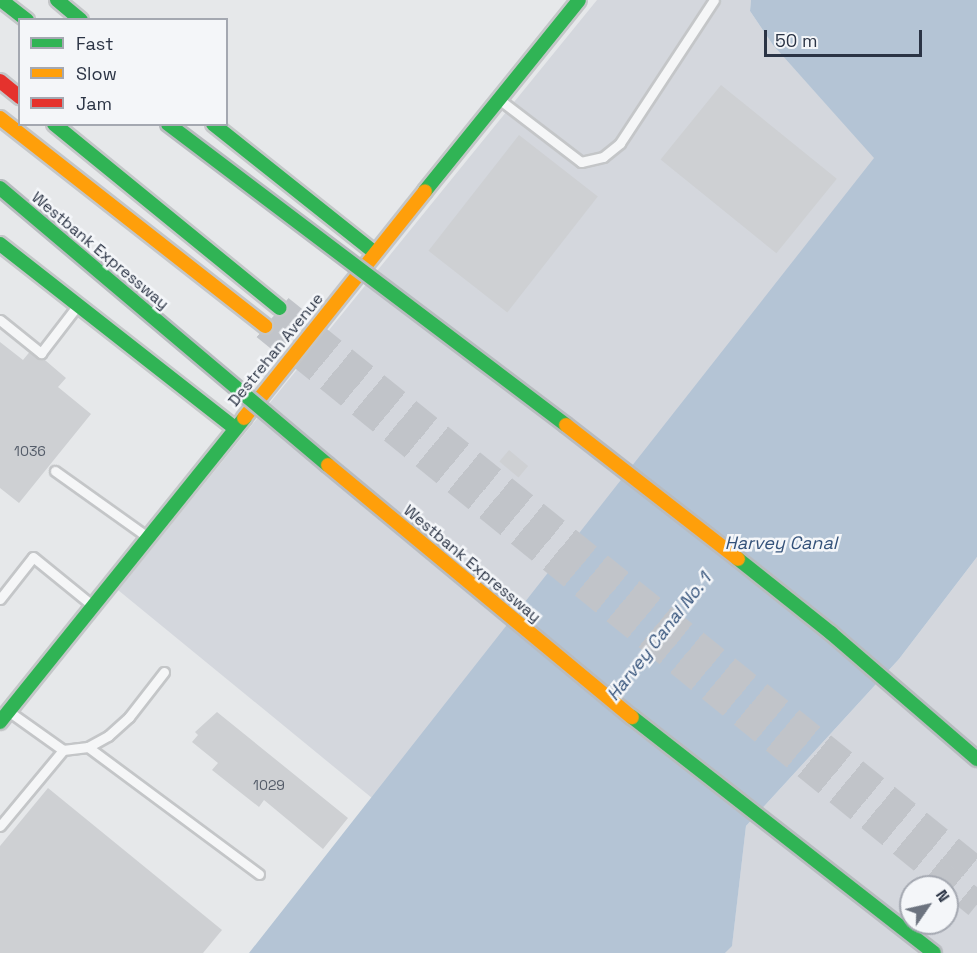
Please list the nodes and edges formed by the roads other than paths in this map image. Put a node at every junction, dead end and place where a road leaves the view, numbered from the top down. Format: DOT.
graph roads {
  1 [pos="1,0"];
  2 [pos="57,0"];
  3 [pos="579,0"];
  4 [pos="714,0"];
  5 [pos="24,18"];
  6 [pos="79,18"];
  7 [pos="0,81"];
  8 [pos="18,95"];
  9 [pos="499,100"];
  10 [pos="0,118"];
  11 [pos="56,126"];
  12 [pos="171,126"];
  13 [pos="216,126"];
  14 [pos="0,188"];
  15 [pos="0,244"];
  16 [pos="375,253"];
  17 [pos="78,304"];
  18 [pos="280,308"];
  19 [pos="0,320"];
  20 [pos="265,326"];
  21 [pos="235,428"];
  22 [pos="55,471"];
  23 [pos="146,536"];
  24 [pos="0,599"];
  25 [pos="92,605"];
  26 [pos="164,672"];
  27 [pos="3,712"];
  28 [pos="88,747"];
  29 [pos="63,750"];
  30 [pos="977,759"];
  31 [pos="0,826"];
  32 [pos="259,874"];
  33 [pos="934,953"];
  1 -- 5 [label="main road"];
  2 -- 6 [label="main road"];
  3 -- 9 [label="main road, Destrehan Avenue"];
  4 -- 9 [label="lane"];
  7 -- 8 [label="main road"];
  9 -- 16 [label="main road, Destrehan Avenue"];
  10 -- 20 [label="main road"];
  11 -- 18 [label="main road"];
  12 -- 30 [label="main road, bridge"];
  13 -- 16 [label="main road"];
  14 -- 33 [label="main road, Westbank Expressway, bridge"];
  15 -- 17 [label="main road"];
  16 -- 21 [label="main road, Destrehan Avenue"];
  17 -- 19 [label="lane"];
  17 -- 21 [label="main road"];
  21 -- 23 [label="main road, Destrehan Avenue"];
  22 -- 23 [label="lane"];
  23 -- 25 [label="main road, Destrehan Avenue"];
  24 -- 25 [label="lane"];
  25 -- 27 [label="main road, Destrehan Avenue"];
  26 -- 28 [label="lane"];
  27 -- 29 [label="lane"];
  28 -- 29 [label="lane"];
  28 -- 32 [label="lane"];
  29 -- 31 [label="lane"];
}
